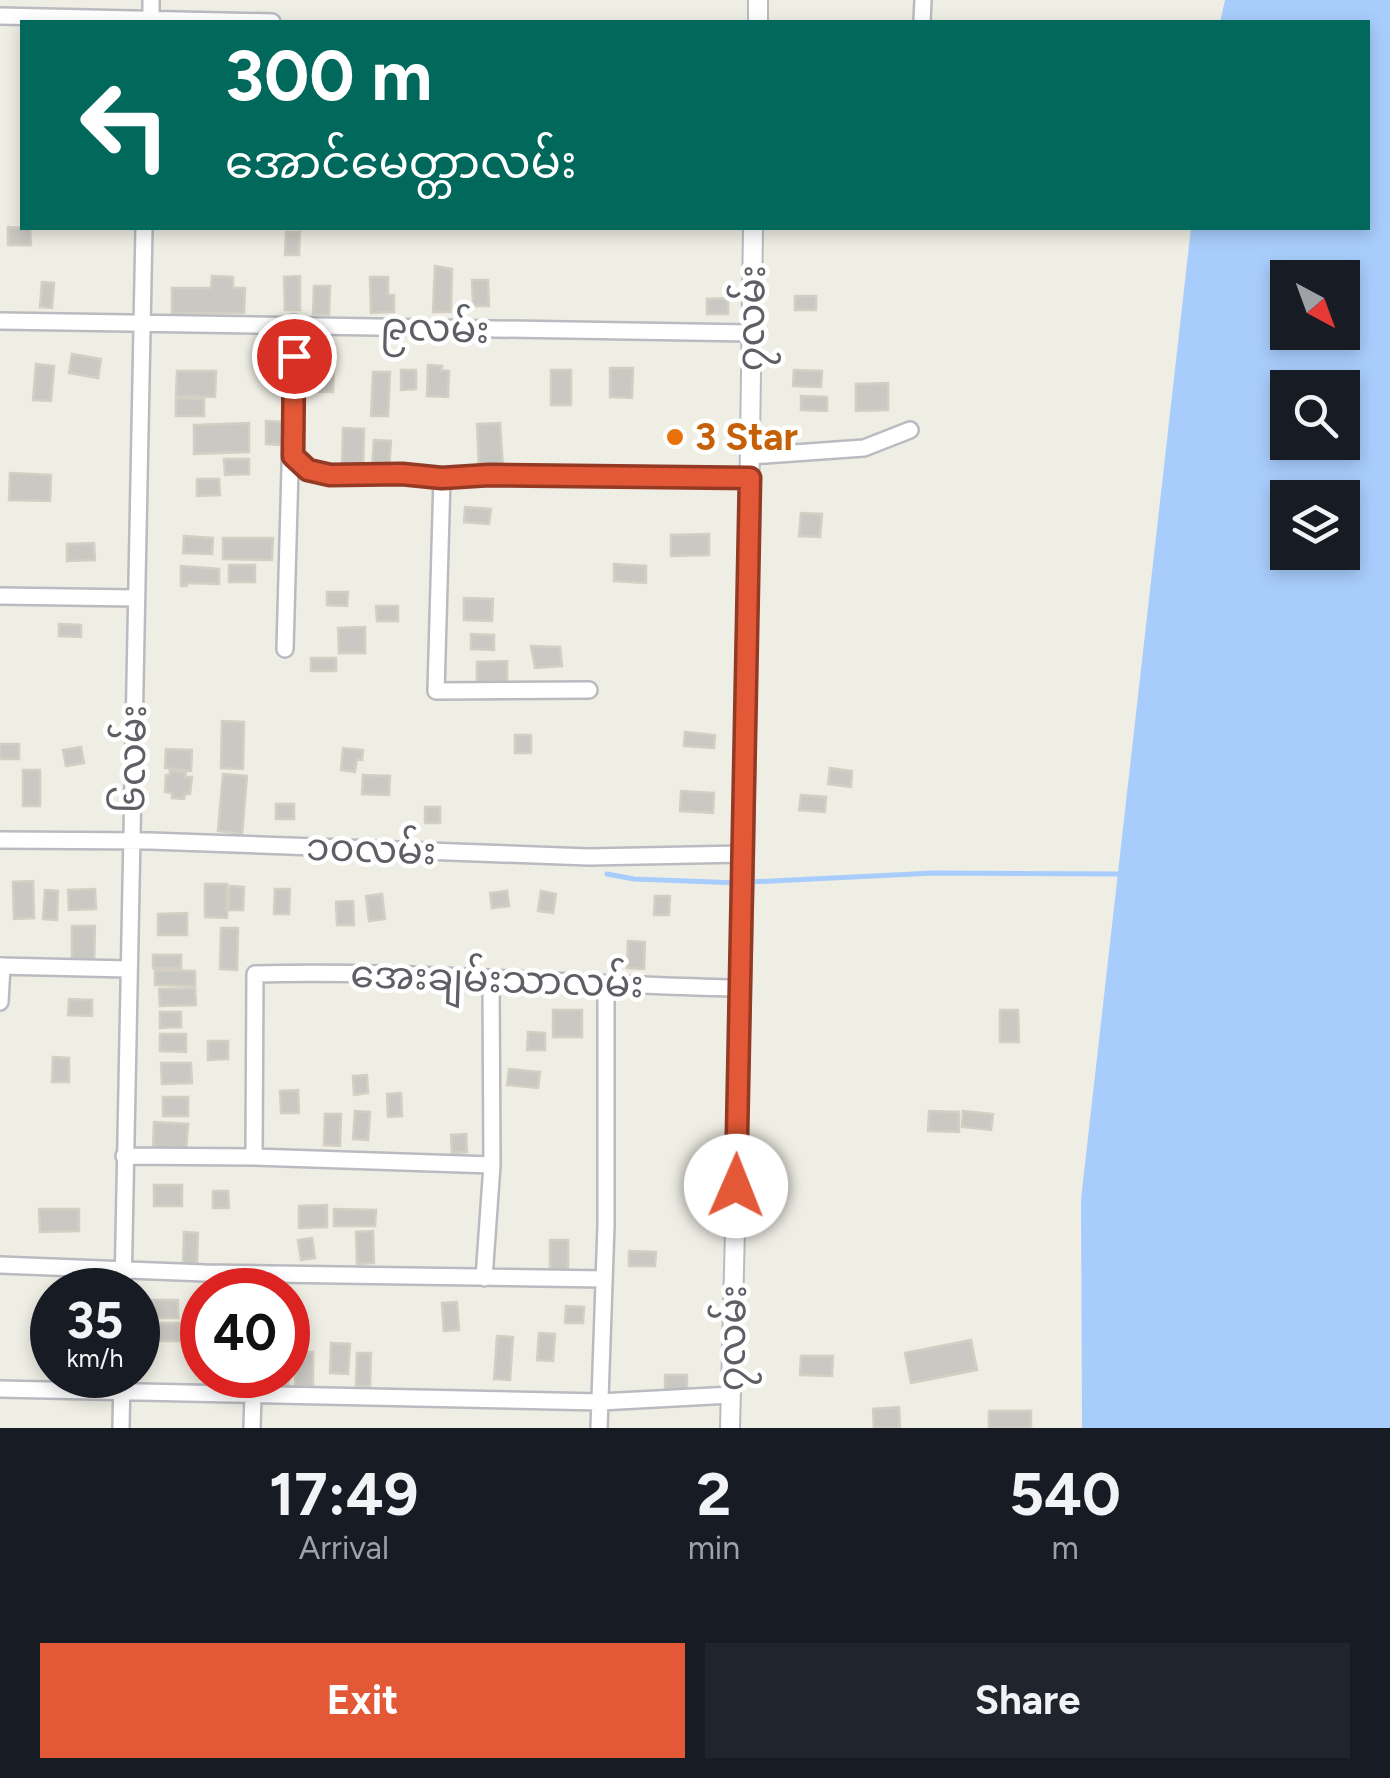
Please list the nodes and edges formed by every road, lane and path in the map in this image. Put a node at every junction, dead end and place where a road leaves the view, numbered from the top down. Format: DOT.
graph roads {
  1 [pos="0,16"];
  2 [pos="101,20"];
  3 [pos="144,230"];
  4 [pos="753,230"];
  5 [pos="0,321"];
  6 [pos="141,321"];
  7 [pos="294,323"];
  8 [pos="750,333"];
  9 [pos="910,430"];
  10 [pos="293,456"];
  11 [pos="750,456"];
  12 [pos="442,478"];
  13 [pos="750,478"];
  14 [pos="0,596"];
  15 [pos="135,598"];
  16 [pos="285,650"];
  17 [pos="589,690"];
  18 [pos="0,840"];
  19 [pos="130,842"];
  20 [pos="743,854"];
  21 [pos="1,966"];
  22 [pos="128,969"];
  23 [pos="491,979"];
  24 [pos="606,985"];
  25 [pos="739,988"];
  26 [pos="0,1002"];
  27 [pos="124,1156"];
  28 [pos="254,1157"];
  29 [pos="492,1165"];
  30 [pos="0,1266"];
  31 [pos="62,1268"];
  32 [pos="123,1268"];
  33 [pos="160,1271"];
  34 [pos="484,1278"];
  35 [pos="604,1280"];
  36 [pos="30,1388"];
  37 [pos="0,1389"];
  38 [pos="731,1395"];
  39 [pos="310,1396"];
  40 [pos="122,1398"];
  41 [pos="254,1398"];
  42 [pos="600,1402"];
  43 [pos="121,1428"];
  44 [pos="252,1428"];
  45 [pos="600,1428"];
  46 [pos="730,1428"];
  1 -- 2 [label="street"];
  3 -- 6 [label="street, ၆လမ်း"];
  4 -- 8 [label="street, ၇လမ်း"];
  5 -- 6 [label="street, ၉လမ်း"];
  6 -- 7 [label="street, ၉လမ်း"];
  6 -- 15 [label="street, ၆လမ်း"];
  7 -- 8 [label="street, ၉လမ်း"];
  7 -- 10 [label="street"];
  8 -- 11 [label="street, ၇လမ်း"];
  9 -- 11 [label="street"];
  10 -- 12 [label="street"];
  10 -- 16 [label="street"];
  11 -- 13 [label="street, ၇လမ်း"];
  12 -- 13 [label="street"];
  12 -- 17 [label="street"];
  13 -- 20 [label="street, ၇လမ်း"];
  14 -- 15 [label="street"];
  15 -- 19 [label="street, ၆လမ်း"];
  18 -- 19 [label="street, ၁၀လမ်း"];
  19 -- 20 [label="street, ၁၀လမ်း"];
  19 -- 22 [label="street, ၆လမ်း"];
  20 -- 25 [label="street, ၇လမ်း"];
  21 -- 22 [label="street"];
  21 -- 26 [label="street"];
  22 -- 27 [label="street, ၆လမ်း"];
  23 -- 24 [label="street, အေးချမ်းသာလမ်း"];
  23 -- 28 [label="street, အေးချမ်းသာလမ်း"];
  23 -- 29 [label="street"];
  24 -- 25 [label="street, အေးချမ်းသာလမ်း"];
  24 -- 35 [label="street"];
  25 -- 38 [label="street, ၇လမ်း"];
  27 -- 28 [label="street"];
  27 -- 32 [label="street, ၆လမ်း"];
  28 -- 29 [label="street"];
  29 -- 34 [label="street"];
  30 -- 31 [label="street"];
  33 -- 34 [label="street"];
  34 -- 35 [label="street"];
  35 -- 42 [label="street"];
  36 -- 37 [label="street"];
  38 -- 42 [label="street"];
  38 -- 46 [label="street, ၇လမ်း"];
  39 -- 42 [label="street"];
  40 -- 43 [label="street"];
  41 -- 44 [label="street"];
  42 -- 45 [label="street"];
}
